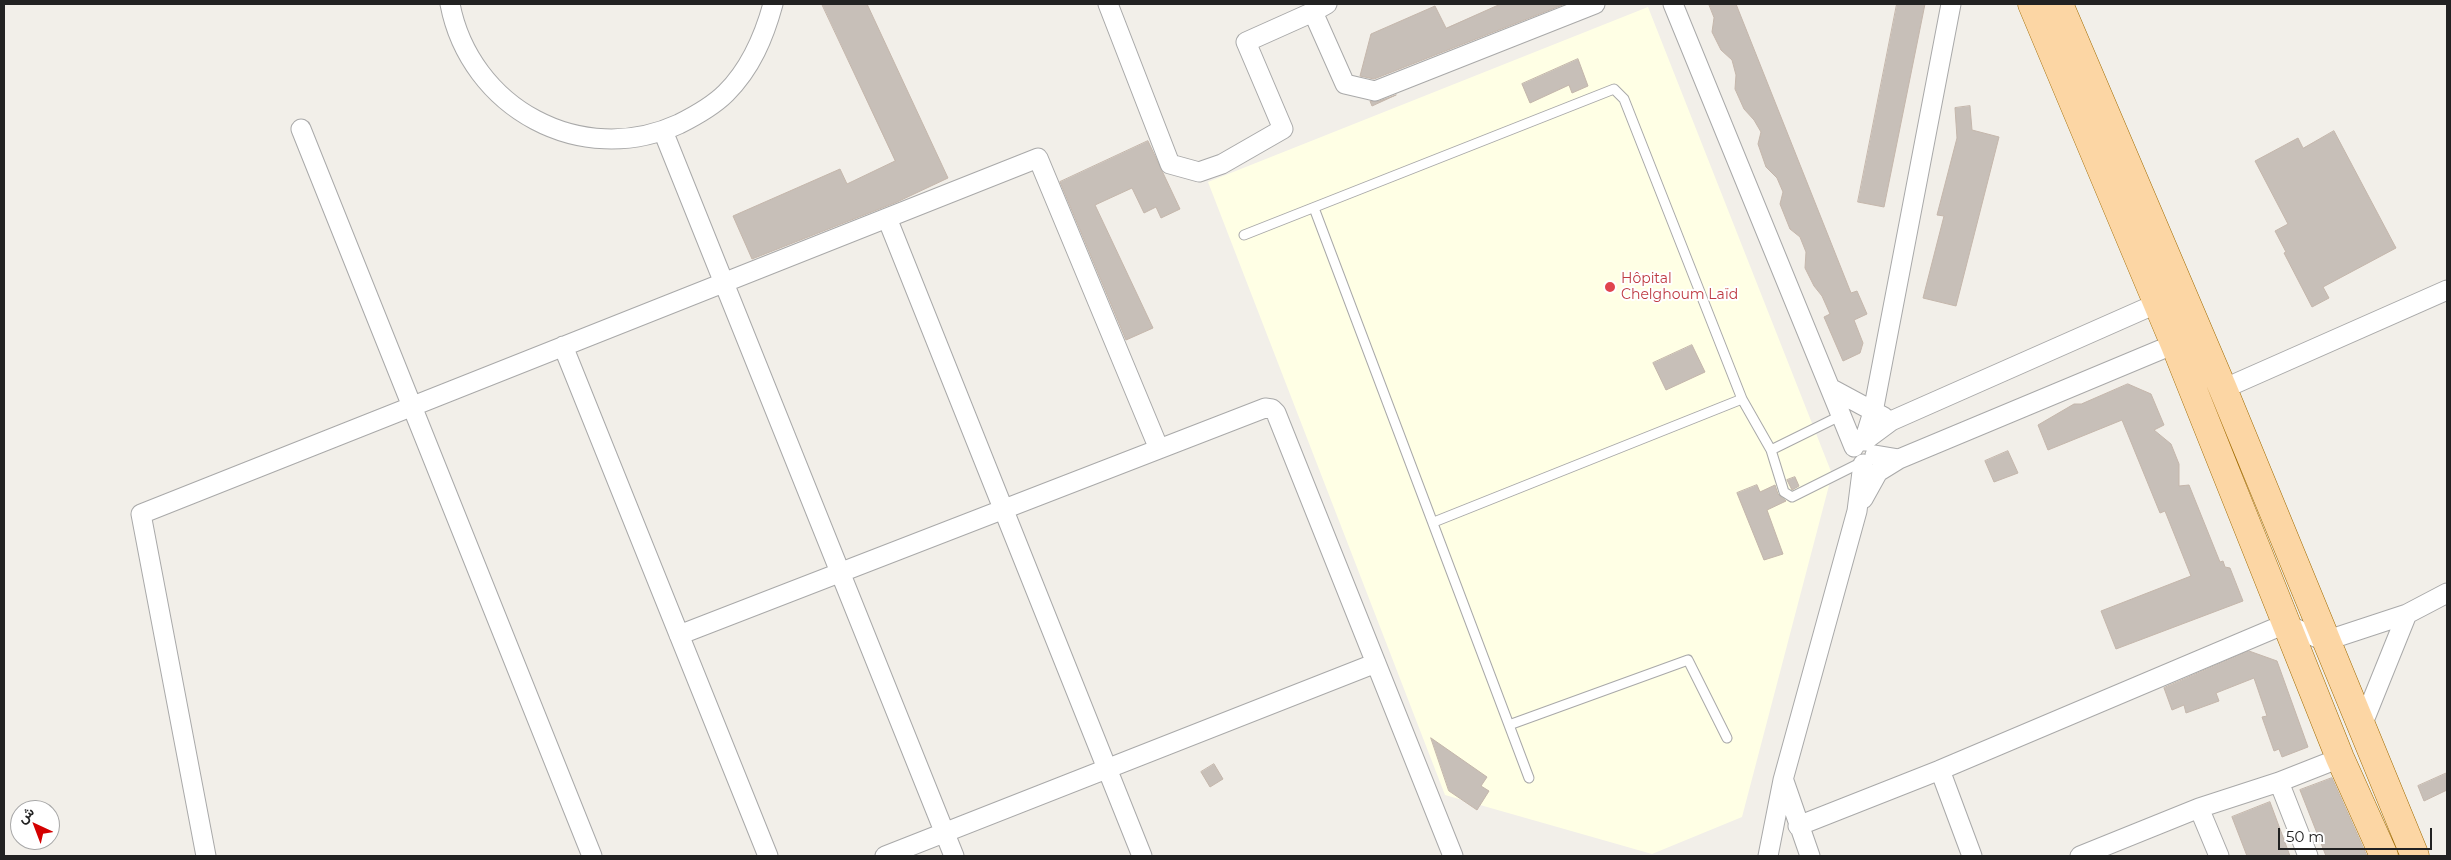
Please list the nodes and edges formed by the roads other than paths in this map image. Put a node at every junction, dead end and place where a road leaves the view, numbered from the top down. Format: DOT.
graph roads {
  1 [pos="450,4"];
  2 [pos="773,4"];
  3 [pos="1108,4"];
  4 [pos="1595,4"];
  5 [pos="1673,4"];
  6 [pos="1950,4"];
  7 [pos="2032,4"];
  8 [pos="2059,4"];
  9 [pos="1320,8"];
  10 [pos="301,130"];
  11 [pos="663,131"];
  12 [pos="1314,208"];
  13 [pos="887,218"];
  14 [pos="1244,235"];
  15 [pos="725,282"];
  16 [pos="2447,290"];
  17 [pos="2182,293"];
  18 [pos="2157,302"];
  19 [pos="2186,339"];
  20 [pos="563,346"];
  21 [pos="1832,389"];
  22 [pos="2223,389"];
  23 [pos="1742,399"];
  24 [pos="412,406"];
  25 [pos="1872,412"];
  26 [pos="1842,415"];
  27 [pos="1891,421"];
  28 [pos="1159,449"];
  29 [pos="1771,450"];
  30 [pos="1863,454"];
  31 [pos="1899,459"];
  32 [pos="1003,509"];
  33 [pos="1857,511"];
  34 [pos="1434,522"];
  35 [pos="841,572"];
  36 [pos="2447,594"];
  37 [pos="2407,614"];
  38 [pos="2285,624"];
  39 [pos="679,635"];
  40 [pos="2325,641"];
  41 [pos="1376,663"];
  42 [pos="1509,725"];
  43 [pos="2361,728"];
  44 [pos="1727,738"];
  45 [pos="2340,758"];
  46 [pos="1107,769"];
  47 [pos="1940,770"];
  48 [pos="1529,778"];
  49 [pos="1783,780"];
  50 [pos="2279,782"];
  51 [pos="2198,808"];
  52 [pos="1798,826"];
  53 [pos="945,833"];
  54 [pos="206,856"];
  55 [pos="592,856"];
  56 [pos="768,856"];
  57 [pos="885,856"];
  58 [pos="954,856"];
  59 [pos="1142,856"];
  60 [pos="1453,856"];
  61 [pos="1768,856"];
  62 [pos="1810,856"];
  63 [pos="1972,856"];
  64 [pos="2080,856"];
  65 [pos="2220,856"];
  66 [pos="2308,856"];
  67 [pos="2384,856"];
  68 [pos="2415,856"];
  1 -- 11 [label="street"];
  2 -- 11 [label="street"];
  3 -- 9 [label="street"];
  4 -- 9 [label="street"];
  5 -- 21 [label="street"];
  6 -- 25 [label="street"];
  7 -- 18 [label="main road"];
  8 -- 17 [label="main road"];
  10 -- 24 [label="street"];
  11 -- 15 [label="street"];
  12 -- 14 [label="lane"];
  12 -- 23 [label="lane"];
  12 -- 34 [label="lane"];
  13 -- 15 [label="street"];
  13 -- 28 [label="street"];
  13 -- 32 [label="street"];
  15 -- 20 [label="street"];
  15 -- 35 [label="street"];
  16 -- 22 [label="street"];
  17 -- 18 [label="street"];
  17 -- 19 [label="main road"];
  18 -- 19 [label="main road"];
  18 -- 27 [label="street"];
  19 -- 22 [label="main road"];
  19 -- 31 [label="street"];
  19 -- 38 [label="main road"];
  20 -- 24 [label="street"];
  20 -- 39 [label="street"];
  21 -- 25 [label="street"];
  21 -- 26 [label="street"];
  22 -- 40 [label="main road"];
  23 -- 29 [label="lane"];
  23 -- 34 [label="lane"];
  24 -- 54 [label="street"];
  24 -- 55 [label="street"];
  25 -- 27 [label="street"];
  25 -- 30 [label="street"];
  26 -- 29 [label="lane"];
  26 -- 30 [label="street"];
  27 -- 30 [label="street"];
  28 -- 32 [label="street"];
  28 -- 41 [label="street"];
  29 -- 30 [label="lane"];
  30 -- 31 [label="street"];
  30 -- 33 [label="street"];
  31 -- 33 [label="street"];
  32 -- 35 [label="street"];
  32 -- 46 [label="street"];
  33 -- 49 [label="street"];
  34 -- 42 [label="lane"];
  35 -- 39 [label="street"];
  35 -- 53 [label="street"];
  36 -- 37 [label="street"];
  37 -- 40 [label="street"];
  37 -- 43 [label="street"];
  38 -- 40 [label="street"];
  38 -- 45 [label="main road"];
  38 -- 47 [label="street"];
  39 -- 56 [label="street"];
  40 -- 43 [label="main road"];
  41 -- 46 [label="street"];
  41 -- 60 [label="street"];
  42 -- 44 [label="lane"];
  42 -- 48 [label="lane"];
  43 -- 68 [label="main road"];
  45 -- 50 [label="street"];
  45 -- 67 [label="main road"];
  46 -- 53 [label="street"];
  46 -- 59 [label="street"];
  47 -- 52 [label="street"];
  47 -- 63 [label="street"];
  49 -- 52 [label="street"];
  49 -- 61 [label="street"];
  50 -- 51 [label="street"];
  50 -- 66 [label="street"];
  51 -- 64 [label="street"];
  51 -- 65 [label="street"];
  52 -- 62 [label="street"];
  53 -- 57 [label="street"];
  53 -- 58 [label="street"];
}
